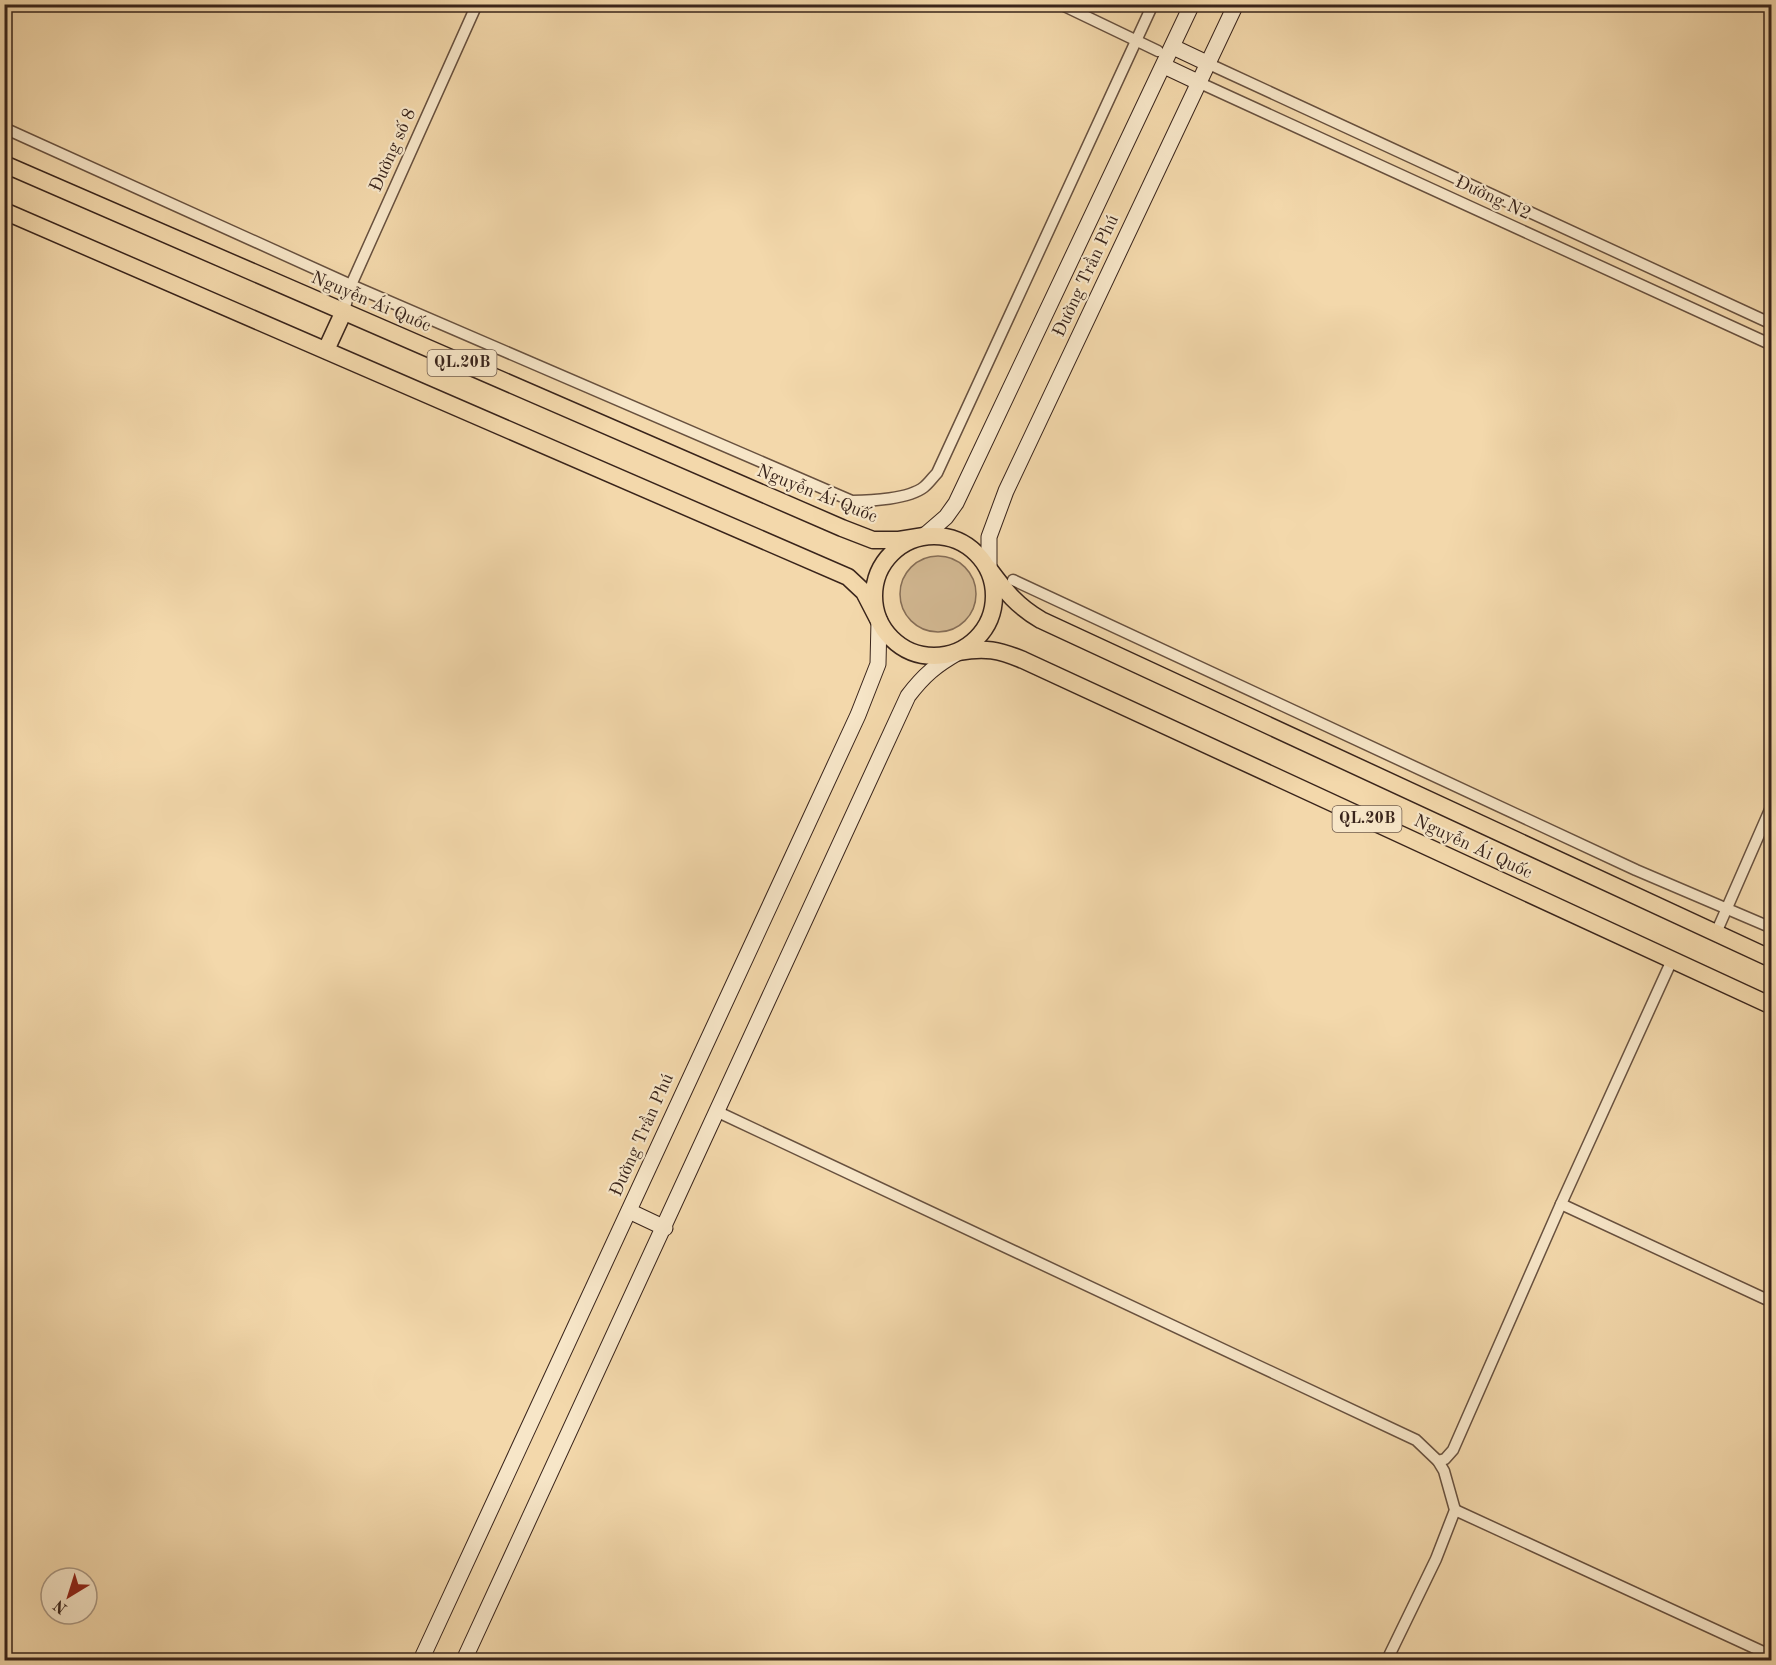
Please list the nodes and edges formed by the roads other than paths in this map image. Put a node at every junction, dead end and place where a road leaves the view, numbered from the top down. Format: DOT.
graph roads {
  1 [pos="477,4"];
  2 [pos="1060,4"];
  3 [pos="1153,4"];
  4 [pos="1192,4"];
  5 [pos="1236,4"];
  6 [pos="1136,40"];
  7 [pos="1165,49"];
  8 [pos="1209,64"];
  9 [pos="1164,66"];
  10 [pos="1200,83"];
  11 [pos="4,128"];
  12 [pos="4,164"];
  13 [pos="4,211"];
  14 [pos="351,285"];
  15 [pos="344,311"];
  16 [pos="1772,324"];
  17 [pos="1772,345"];
  18 [pos="326,350"];
  19 [pos="924,536"];
  20 [pos="989,569"];
  21 [pos="1013,580"];
  22 [pos="879,621"];
  23 [pos="959,651"];
  24 [pos="1772,806"];
  25 [pos="1725,909"];
  26 [pos="1772,928"];
  27 [pos="1716,933"];
  28 [pos="1772,959"];
  29 [pos="1672,960"];
  30 [pos="1772,1006"];
  31 [pos="718,1112"];
  32 [pos="1561,1204"];
  33 [pos="629,1211"];
  34 [pos="665,1228"];
  35 [pos="1772,1302"];
  36 [pos="1438,1461"];
  37 [pos="1455,1510"];
  38 [pos="1772,1656"];
  39 [pos="420,1660"];
  40 [pos="464,1660"];
  41 [pos="1388,1660"];
  1 -- 14 [label="street, Đường số 8"];
  2 -- 6 [label="street"];
  3 -- 6 [label="street"];
  4 -- 7 [label="main road, Đường Trần Phú"];
  5 -- 8 [label="main road, Đường Trần Phú"];
  6 -- 7 [label="street"];
  6 -- 14 [label="street"];
  7 -- 8 [label="main road"];
  7 -- 9 [label="main road, Đường Trần Phú"];
  8 -- 10 [label="main road, Đường Trần Phú"];
  8 -- 16 [label="street, Đường N2"];
  9 -- 10 [label="main road"];
  9 -- 19 [label="main road, Đường Trần Phú"];
  10 -- 17 [label="street, Đường N2"];
  10 -- 20 [label="main road, Đường Trần Phú"];
  11 -- 14 [label="street"];
  12 -- 15 [label="main road, Nguyễn Ái Quốc / QL.20B"];
  13 -- 18 [label="main road, QL.20B"];
  14 -- 15 [label="street, Đường số 8"];
  15 -- 18 [label="main road"];
  15 -- 19 [label="main road, Nguyễn Ái Quốc / QL.20B"];
  18 -- 22 [label="main road, QL.20B"];
  19 -- 20 [label="main road"];
  19 -- 22 [label="main road"];
  20 -- 23 [label="main road"];
  20 -- 27 [label="main road, Nguyễn Ái Quốc / QL.20B"];
  21 -- 25 [label="street"];
  22 -- 23 [label="main road"];
  22 -- 33 [label="main road, Đường Trần Phú"];
  23 -- 29 [label="main road, Nguyễn Ái Quốc / QL.20B"];
  23 -- 31 [label="main road"];
  24 -- 25 [label="street"];
  25 -- 26 [label="street"];
  25 -- 27 [label="street"];
  27 -- 28 [label="main road, Nguyễn Ái Quốc / QL.20B"];
  29 -- 30 [label="main road, Nguyễn Ái Quốc / QL.20B"];
  29 -- 32 [label="street"];
  31 -- 34 [label="main road"];
  31 -- 36 [label="street"];
  32 -- 35 [label="street"];
  32 -- 36 [label="street"];
  33 -- 34 [label="main road"];
  33 -- 39 [label="main road, Đường Trần Phú"];
  34 -- 40 [label="main road"];
  36 -- 37 [label="street"];
  37 -- 38 [label="street"];
  37 -- 41 [label="street"];
}
